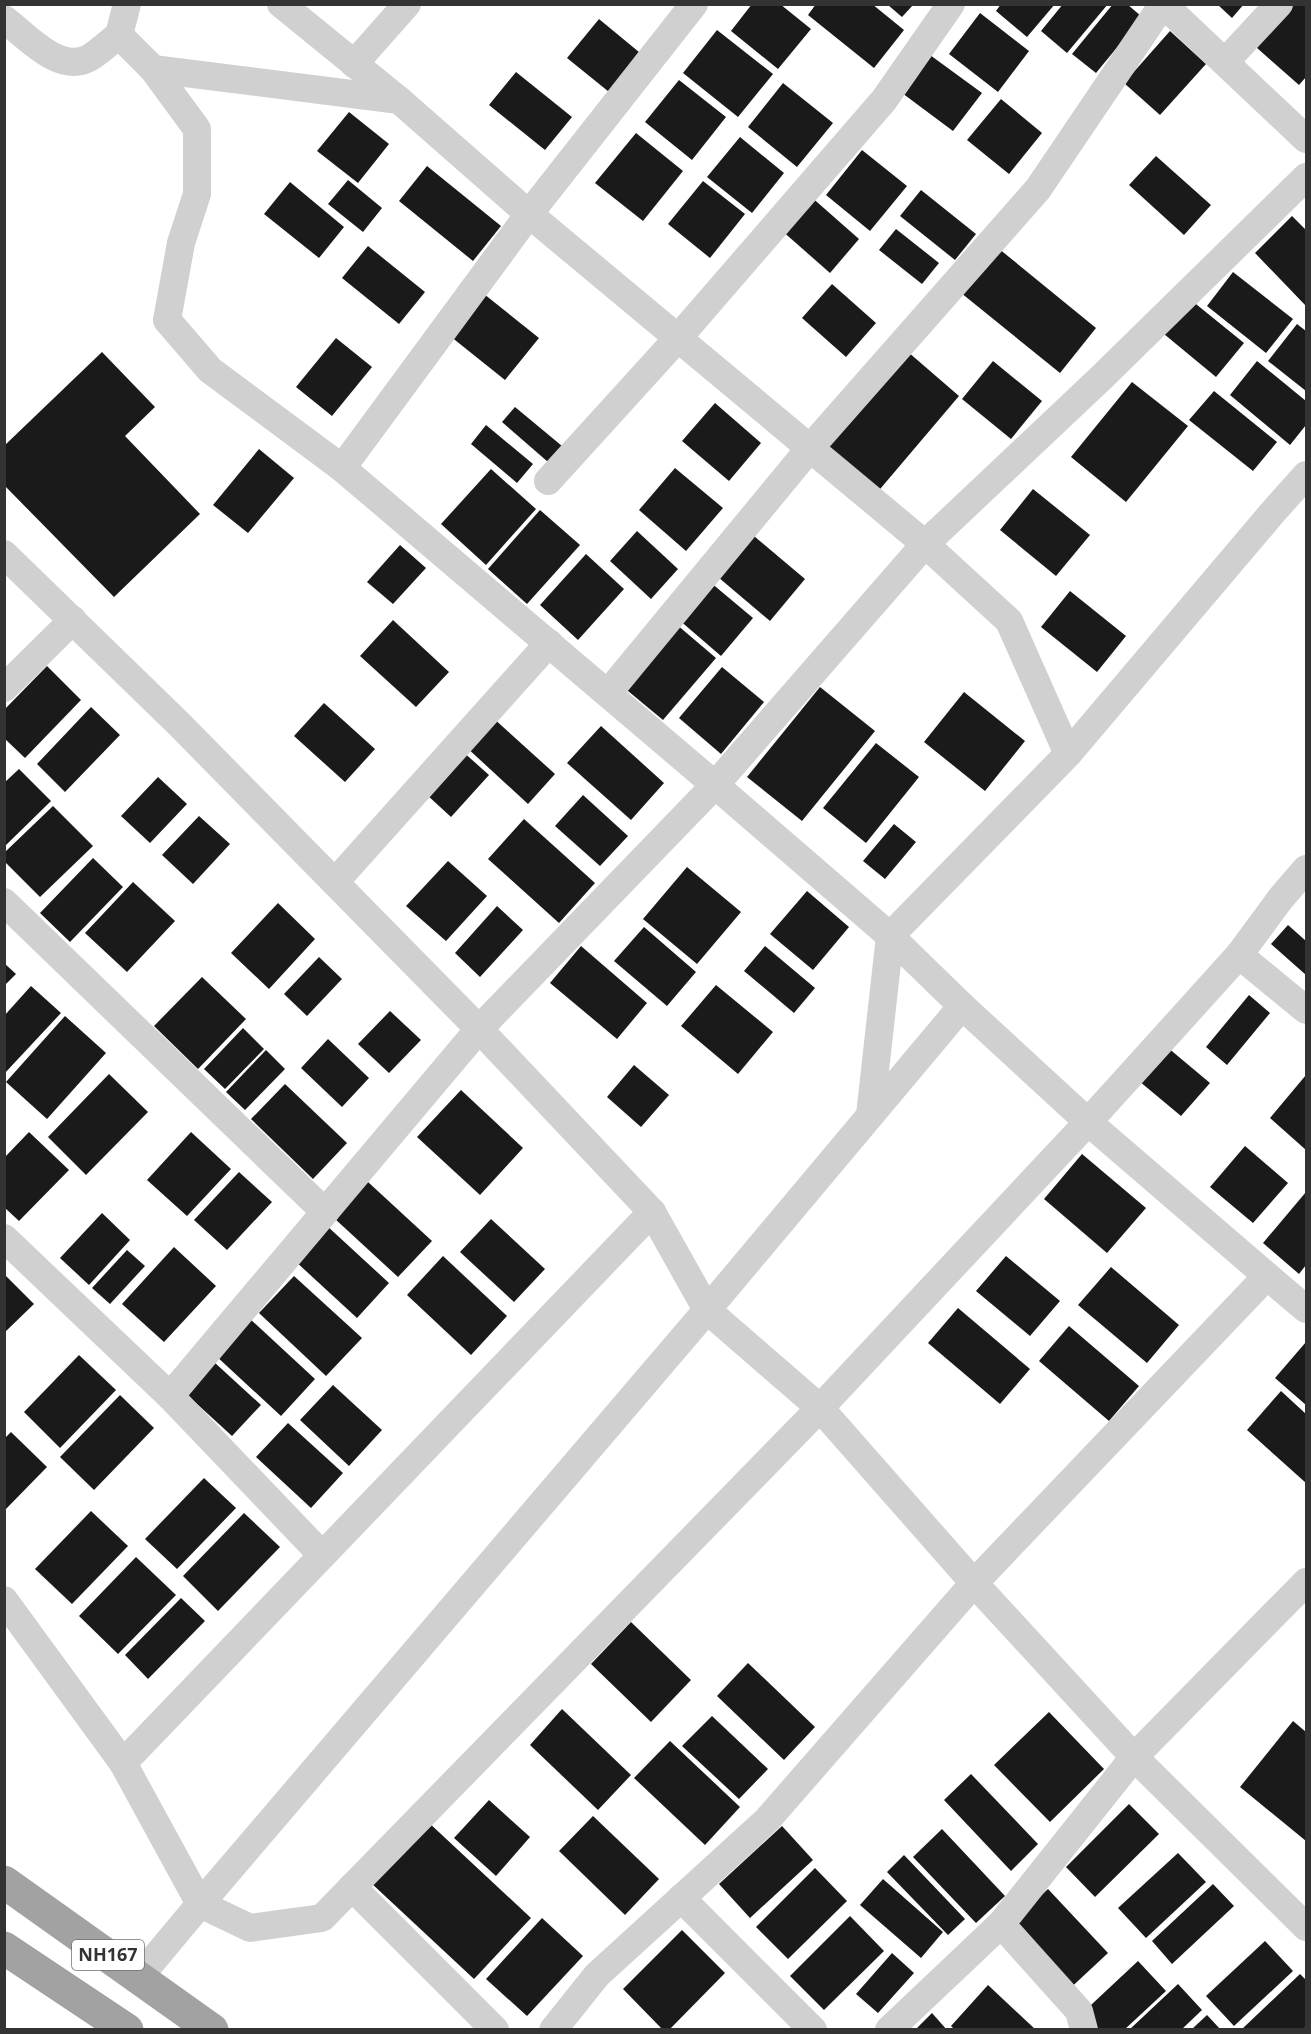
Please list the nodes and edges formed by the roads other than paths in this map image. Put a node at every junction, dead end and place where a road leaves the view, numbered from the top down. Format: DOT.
graph roads {
  1 [pos="127,4"];
  2 [pos="281,4"];
  3 [pos="407,4"];
  4 [pos="694,4"];
  5 [pos="951,4"];
  6 [pos="1279,4"];
  7 [pos="4,19"];
  8 [pos="119,35"];
  9 [pos="1225,62"];
  10 [pos="354,64"];
  11 [pos="153,69"];
  12 [pos="399,100"];
  13 [pos="1306,139"];
  14 [pos="1306,177"];
  15 [pos="529,214"];
  16 [pos="678,338"];
  17 [pos="810,448"];
  18 [pos="342,468"];
  19 [pos="1306,475"];
  20 [pos="548,481"];
  21 [pos="925,544"];
  22 [pos="4,554"];
  23 [pos="73,620"];
  24 [pos="549,643"];
  25 [pos="4,688"];
  26 [pos="608,693"];
  27 [pos="1068,754"];
  28 [pos="715,785"];
  29 [pos="1306,869"];
  30 [pos="335,882"];
  31 [pos="4,902"];
  32 [pos="890,936"];
  33 [pos="1239,955"];
  34 [pos="962,1006"];
  35 [pos="1306,1010"];
  36 [pos="479,1029"];
  37 [pos="870,1115"];
  38 [pos="1088,1122"];
  39 [pos="326,1212"];
  40 [pos="652,1212"];
  41 [pos="4,1238"];
  42 [pos="1267,1276"];
  43 [pos="1306,1309"];
  44 [pos="706,1310"];
  45 [pos="170,1396"];
  46 [pos="820,1408"];
  47 [pos="322,1555"];
  48 [pos="1306,1582"];
  49 [pos="974,1583"];
  50 [pos="4,1600"];
  51 [pos="1134,1756"];
  52 [pos="123,1763"];
  53 [pos="4,1882"];
  54 [pos="352,1887"];
  55 [pos="681,1898"];
  56 [pos="200,1904"];
  57 [pos="1305,1921"];
  58 [pos="1001,1924"];
  59 [pos="4,1948"];
  60 [pos="139,1977"];
  61 [pos="126,2030"];
  62 [pos="212,2030"];
  63 [pos="495,2030"];
  64 [pos="554,2030"];
  65 [pos="813,2030"];
  66 [pos="889,2030"];
  67 [pos="1084,2030"];
  1 -- 8 [label="street"];
  2 -- 10 [label="street"];
  3 -- 10 [label="street"];
  4 -- 15 [label="street"];
  5 -- 16 [label="street"];
  6 -- 9 [label="street"];
  7 -- 8 [label="street"];
  8 -- 11 [label="street"];
  9 -- 13 [label="street"];
  9 -- 17 [label="street"];
  10 -- 12 [label="street"];
  11 -- 12 [label="street"];
  11 -- 18 [label="street"];
  12 -- 15 [label="street"];
  14 -- 21 [label="street"];
  15 -- 16 [label="street"];
  15 -- 18 [label="street"];
  16 -- 17 [label="street"];
  16 -- 20 [label="street"];
  17 -- 21 [label="street"];
  17 -- 26 [label="street"];
  18 -- 24 [label="street"];
  19 -- 27 [label="street"];
  21 -- 27 [label="street"];
  21 -- 28 [label="street"];
  22 -- 23 [label="street"];
  23 -- 25 [label="street"];
  23 -- 30 [label="street"];
  24 -- 26 [label="street"];
  24 -- 30 [label="street"];
  26 -- 28 [label="street"];
  27 -- 32 [label="street"];
  28 -- 32 [label="street"];
  28 -- 36 [label="street"];
  29 -- 33 [label="street"];
  30 -- 36 [label="street"];
  31 -- 39 [label="street"];
  32 -- 34 [label="street"];
  32 -- 37 [label="street"];
  33 -- 35 [label="street"];
  33 -- 38 [label="street"];
  34 -- 37 [label="street"];
  34 -- 38 [label="street"];
  36 -- 39 [label="street"];
  36 -- 40 [label="street"];
  37 -- 44 [label="street"];
  38 -- 42 [label="street"];
  38 -- 46 [label="street"];
  39 -- 45 [label="street"];
  40 -- 44 [label="street"];
  40 -- 47 [label="street"];
  41 -- 45 [label="street"];
  42 -- 43 [label="street"];
  42 -- 49 [label="street"];
  44 -- 46 [label="street"];
  44 -- 56 [label="street"];
  45 -- 47 [label="street"];
  46 -- 49 [label="street"];
  46 -- 54 [label="street"];
  47 -- 52 [label="street"];
  48 -- 51 [label="street"];
  49 -- 51 [label="street"];
  49 -- 55 [label="street"];
  50 -- 52 [label="street"];
  51 -- 57 [label="street"];
  51 -- 58 [label="street"];
  52 -- 56 [label="street"];
  53 -- 60 [label="highway, NH167"];
  54 -- 56 [label="street"];
  54 -- 63 [label="street"];
  55 -- 64 [label="street"];
  55 -- 65 [label="street"];
  56 -- 60 [label="street"];
  58 -- 66 [label="street"];
  58 -- 67 [label="street"];
  59 -- 61 [label="highway, NH167"];
  60 -- 62 [label="highway, NH167"];
}
